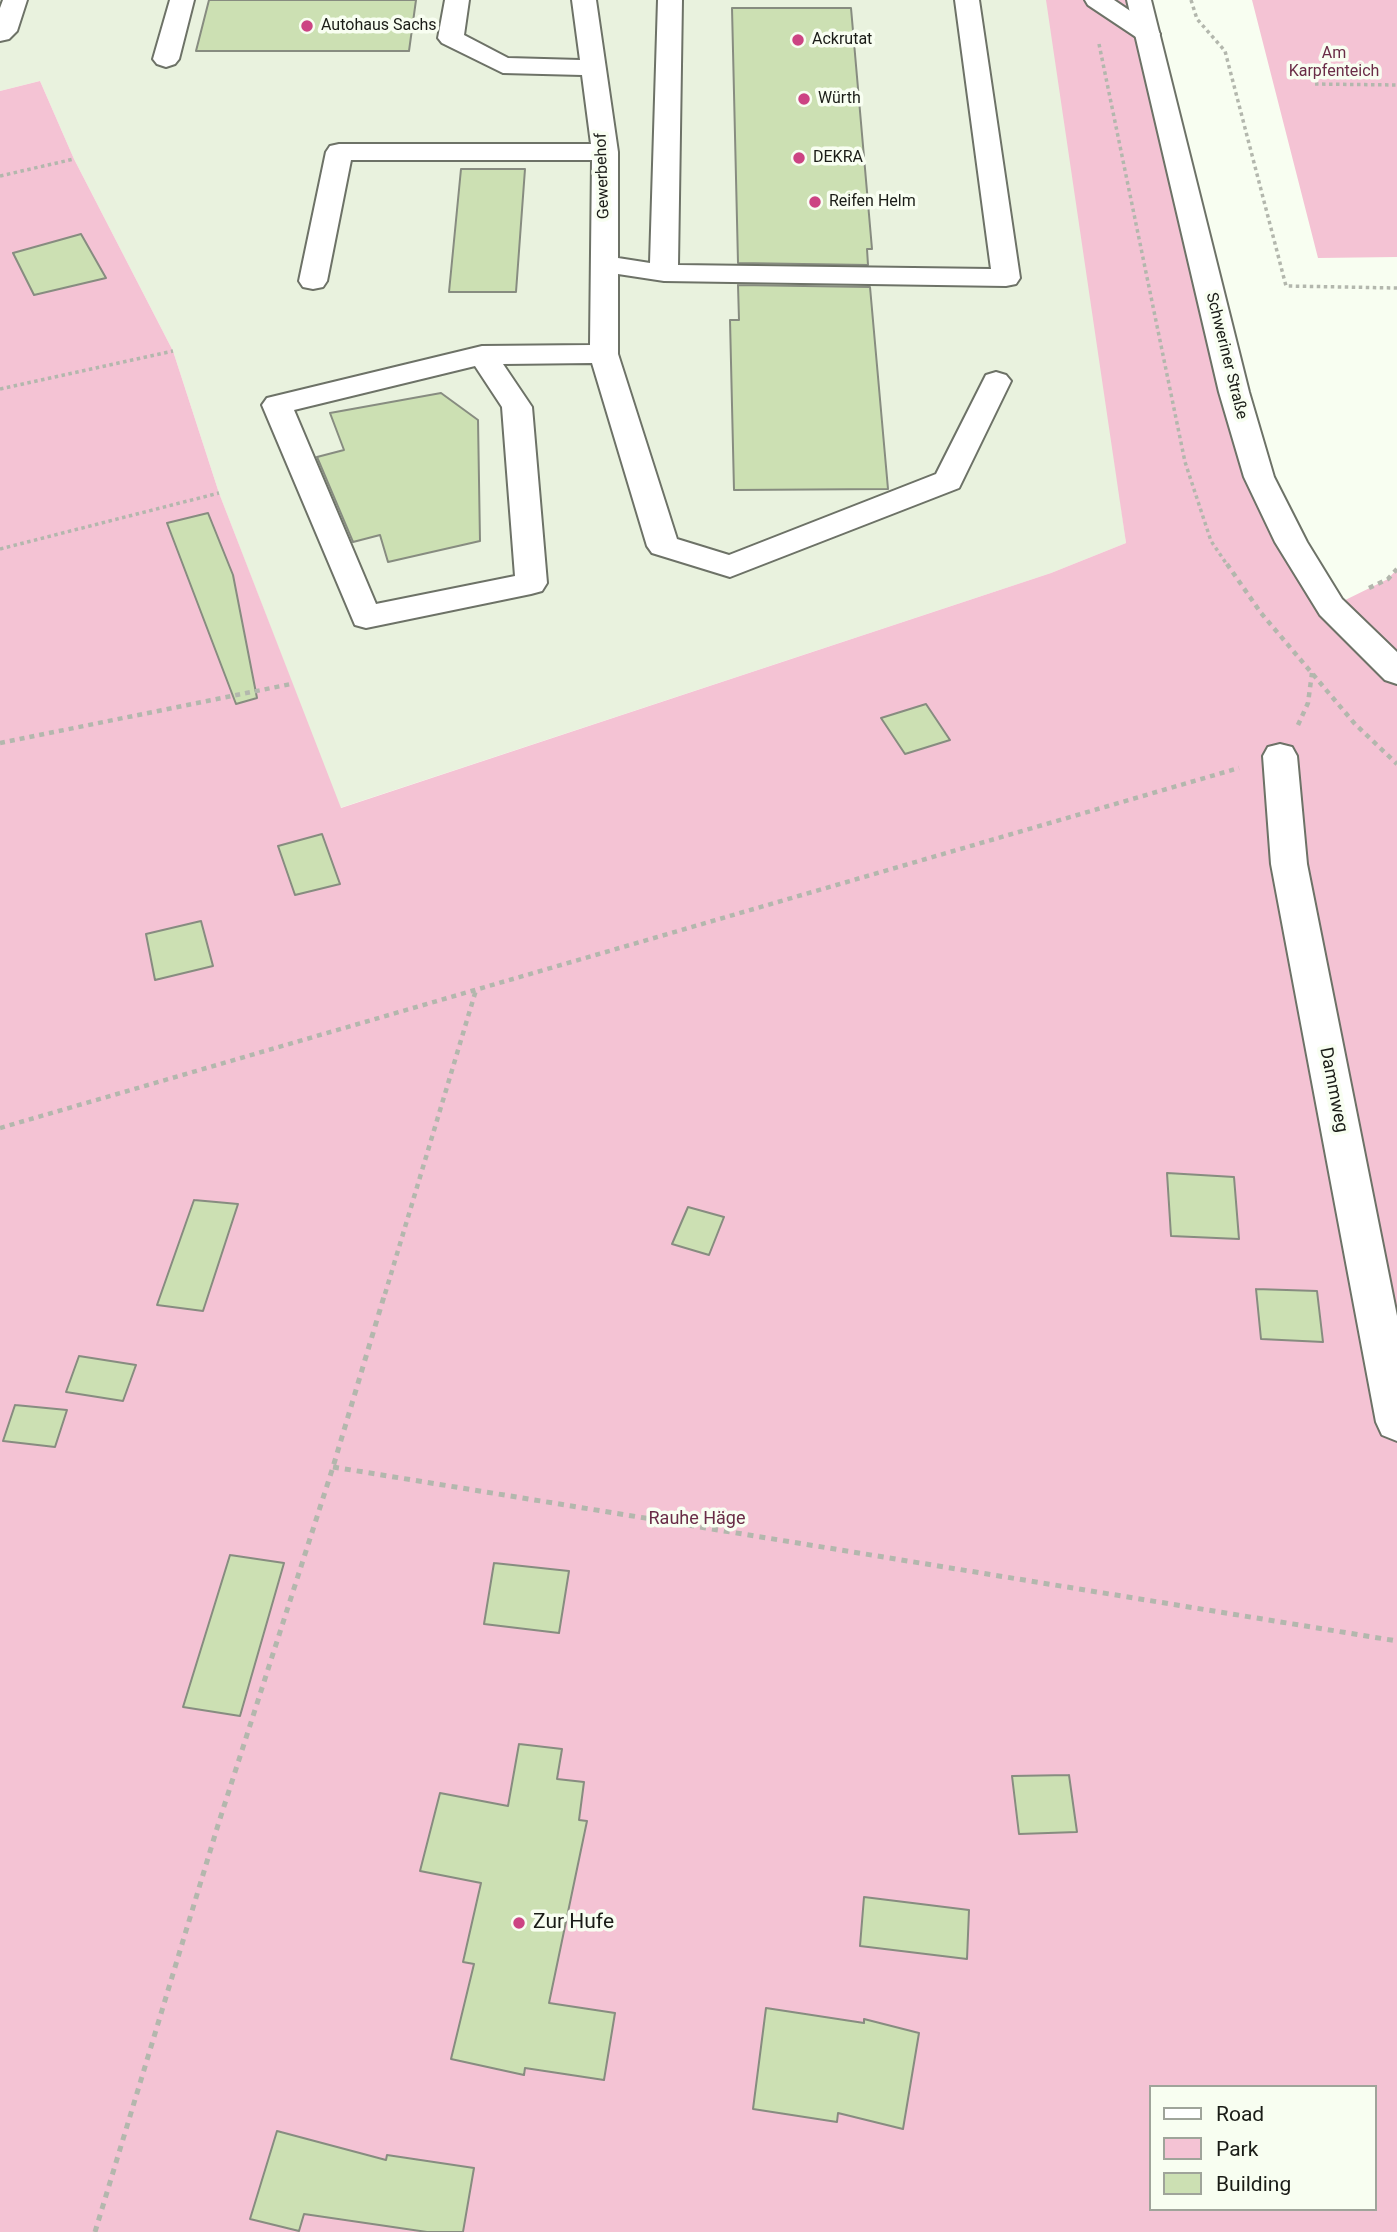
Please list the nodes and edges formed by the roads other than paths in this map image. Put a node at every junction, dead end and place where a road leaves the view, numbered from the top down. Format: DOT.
graph roads {
  1 [pos="15,0"];
  2 [pos="182,0"];
  3 [pos="457,0"];
  4 [pos="584,0"];
  5 [pos="670,0"];
  6 [pos="967,0"];
  7 [pos="1097,0"];
  8 [pos="1139,0"];
  9 [pos="0,34"];
  10 [pos="1148,34"];
  11 [pos="166,59"];
  12 [pos="594,68"];
  13 [pos="605,152"];
  14 [pos="605,264"];
  15 [pos="664,272"];
  16 [pos="313,281"];
  17 [pos="604,354"];
  18 [pos="482,355"];
  19 [pos="996,382"];
  20 [pos="1397,672"];
  21 [pos="1280,756"];
  22 [pos="1397,1422"];
  1 -- 9 [label="main road"];
  2 -- 11 [label="main road"];
  3 -- 12 [label="main road"];
  4 -- 12 [label="main road, Gewerbehof"];
  5 -- 15 [label="main road"];
  6 -- 15 [label="main road"];
  7 -- 10 [label="main road"];
  8 -- 10 [label="main road, Schweriner Straße"];
  10 -- 20 [label="main road, Schweriner Straße"];
  12 -- 13 [label="main road, Gewerbehof"];
  13 -- 14 [label="main road, Gewerbehof"];
  13 -- 16 [label="main road"];
  14 -- 15 [label="main road"];
  14 -- 17 [label="main road, Gewerbehof"];
  17 -- 18 [label="main road"];
  17 -- 19 [label="main road, Gewerbehof"];
  18 -- 18 [label="main road"];
  21 -- 22 [label="main road, Dammweg"];
}
